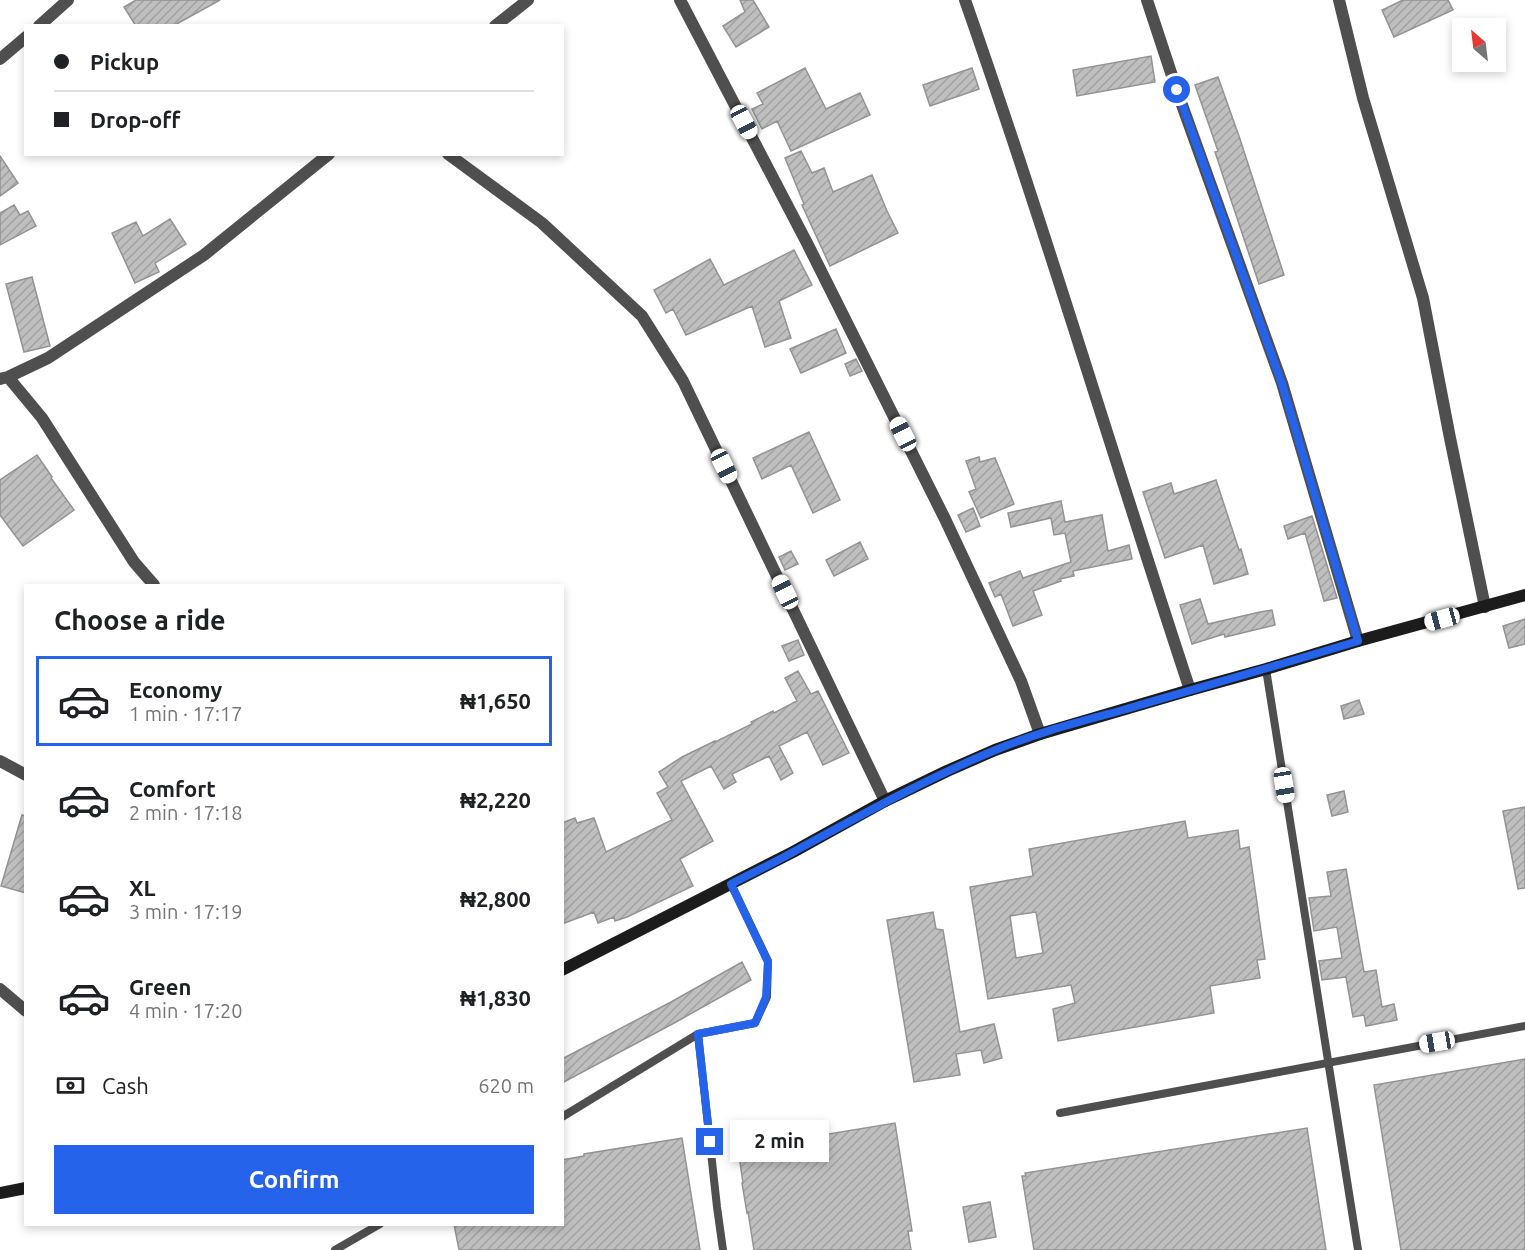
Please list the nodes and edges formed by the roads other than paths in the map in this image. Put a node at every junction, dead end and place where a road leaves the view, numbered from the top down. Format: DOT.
graph roads {
  1 [pos="68,0"];
  2 [pos="528,0"];
  3 [pos="680,0"];
  4 [pos="965,0"];
  5 [pos="1147,0"];
  6 [pos="1339,0"];
  7 [pos="41,24"];
  8 [pos="498,24"];
  9 [pos="24,39"];
  10 [pos="0,59"];
  11 [pos="327,156"];
  12 [pos="451,156"];
  13 [pos="4,378"];
  14 [pos="153,584"];
  15 [pos="1525,596"];
  16 [pos="1485,607"];
  17 [pos="1358,641"];
  18 [pos="1266,669"];
  19 [pos="1190,690"];
  20 [pos="1040,734"];
  21 [pos="0,761"];
  22 [pos="24,774"];
  23 [pos="885,801"];
  24 [pos="731,884"];
  25 [pos="564,969"];
  26 [pos="0,989"];
  27 [pos="24,1009"];
  28 [pos="1525,1026"];
  29 [pos="698,1034"];
  30 [pos="1328,1062"];
  31 [pos="1060,1113"];
  32 [pos="564,1116"];
  33 [pos="24,1188"];
  34 [pos="0,1193"];
  35 [pos="377,1226"];
  36 [pos="335,1250"];
  37 [pos="723,1250"];
  38 [pos="1358,1250"];
  1 -- 7 [label="street"];
  2 -- 8 [label="street"];
  3 -- 20 [label="street"];
  4 -- 19 [label="street"];
  5 -- 17 [label="street"];
  6 -- 16 [label="street"];
  9 -- 10 [label="street"];
  11 -- 13 [label="street"];
  12 -- 23 [label="street"];
  13 -- 14 [label="street"];
  15 -- 16 [label="street"];
  16 -- 17 [label="street"];
  17 -- 18 [label="street"];
  18 -- 19 [label="street"];
  18 -- 30 [label="lane"];
  19 -- 20 [label="street"];
  20 -- 23 [label="street"];
  21 -- 22 [label="street"];
  23 -- 24 [label="street"];
  24 -- 25 [label="street"];
  24 -- 29 [label="lane"];
  26 -- 27 [label="street"];
  28 -- 30 [label="lane"];
  29 -- 32 [label="lane"];
  29 -- 37 [label="lane"];
  30 -- 31 [label="lane"];
  30 -- 38 [label="lane"];
  33 -- 34 [label="street"];
  35 -- 36 [label="lane"];
}
